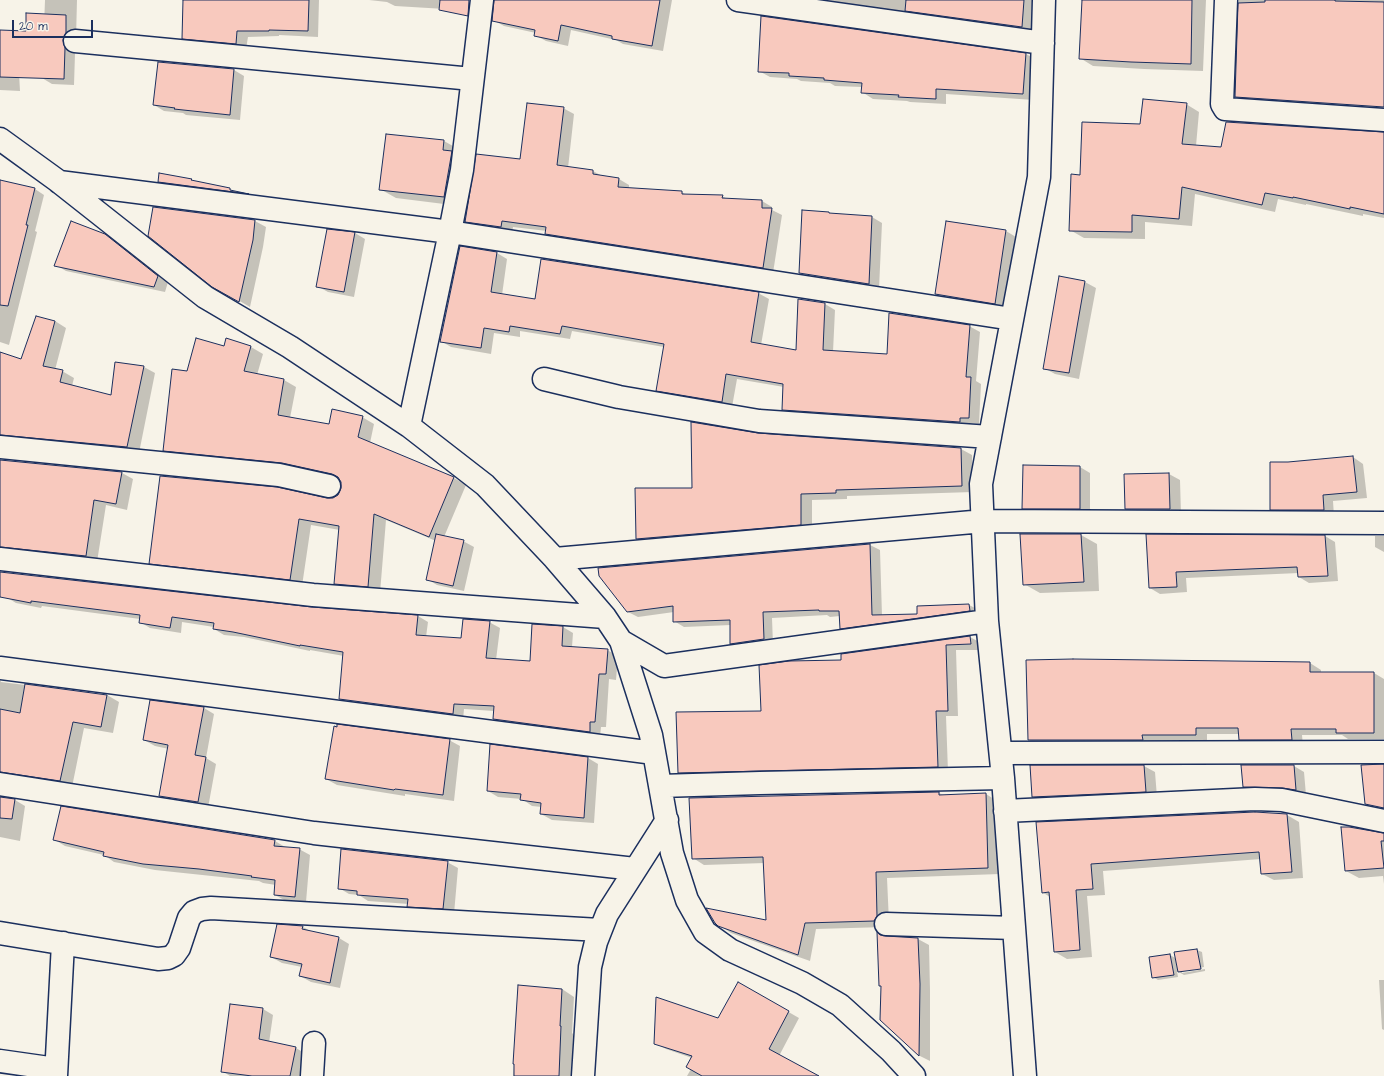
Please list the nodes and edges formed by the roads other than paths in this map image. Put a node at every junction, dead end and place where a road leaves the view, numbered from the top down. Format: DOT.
graph roads {
  1 [pos="482,0"];
  2 [pos="738,0"];
  3 [pos="1044,0"];
  4 [pos="1226,0"];
  5 [pos="75,42"];
  6 [pos="1043,43"];
  7 [pos="472,79"];
  8 [pos="1384,120"];
  9 [pos="0,139"];
  10 [pos="58,181"];
  11 [pos="450,232"];
  12 [pos="1012,319"];
  13 [pos="544,379"];
  14 [pos="409,426"];
  15 [pos="990,437"];
  16 [pos="0,447"];
  17 [pos="329,486"];
  18 [pos="984,521"];
  19 [pos="1384,523"];
  20 [pos="0,559"];
  21 [pos="556,559"];
  22 [pos="605,617"];
  23 [pos="987,621"];
  24 [pos="620,641"];
  25 [pos="0,668"];
  26 [pos="1384,752"];
  27 [pos="654,753"];
  28 [pos="1001,753"];
  29 [pos="1003,778"];
  30 [pos="0,784"];
  31 [pos="660,786"];
  32 [pos="1005,812"];
  33 [pos="667,820"];
  34 [pos="1384,822"];
  35 [pos="635,869"];
  36 [pos="886,924"];
  37 [pos="1014,928"];
  38 [pos="600,930"];
  39 [pos="0,933"];
  40 [pos="63,943"];
  41 [pos="314,1043"];
  42 [pos="0,1061"];
  43 [pos="56,1072"];
  44 [pos="312,1076"];
  45 [pos="583,1076"];
  46 [pos="914,1076"];
  47 [pos="1025,1076"];
  1 -- 7 [label="street"];
  2 -- 6 [label="street"];
  3 -- 6 [label="street"];
  4 -- 8 [label="street"];
  5 -- 7 [label="street"];
  6 -- 12 [label="street"];
  7 -- 11 [label="street"];
  9 -- 10 [label="street"];
  10 -- 11 [label="street"];
  10 -- 14 [label="street"];
  11 -- 12 [label="street"];
  11 -- 14 [label="street"];
  12 -- 15 [label="street"];
  13 -- 15 [label="street"];
  14 -- 21 [label="street"];
  15 -- 18 [label="street"];
  16 -- 17 [label="street"];
  18 -- 19 [label="street"];
  18 -- 21 [label="street"];
  18 -- 23 [label="street"];
  20 -- 22 [label="street"];
  21 -- 22 [label="street"];
  22 -- 24 [label="street"];
  23 -- 24 [label="street"];
  23 -- 28 [label="street"];
  24 -- 27 [label="street"];
  25 -- 27 [label="street"];
  26 -- 28 [label="street"];
  27 -- 31 [label="street"];
  28 -- 29 [label="street"];
  29 -- 31 [label="street"];
  29 -- 32 [label="street"];
  30 -- 35 [label="street"];
  31 -- 33 [label="street"];
  32 -- 34 [label="street"];
  32 -- 37 [label="street"];
  33 -- 35 [label="street"];
  33 -- 46 [label="street"];
  35 -- 38 [label="street"];
  36 -- 37 [label="street"];
  37 -- 47 [label="street"];
  38 -- 40 [label="street"];
  38 -- 45 [label="street"];
  39 -- 40 [label="street"];
  40 -- 43 [label="street"];
  41 -- 44 [label="street"];
  42 -- 43 [label="street"];
}
